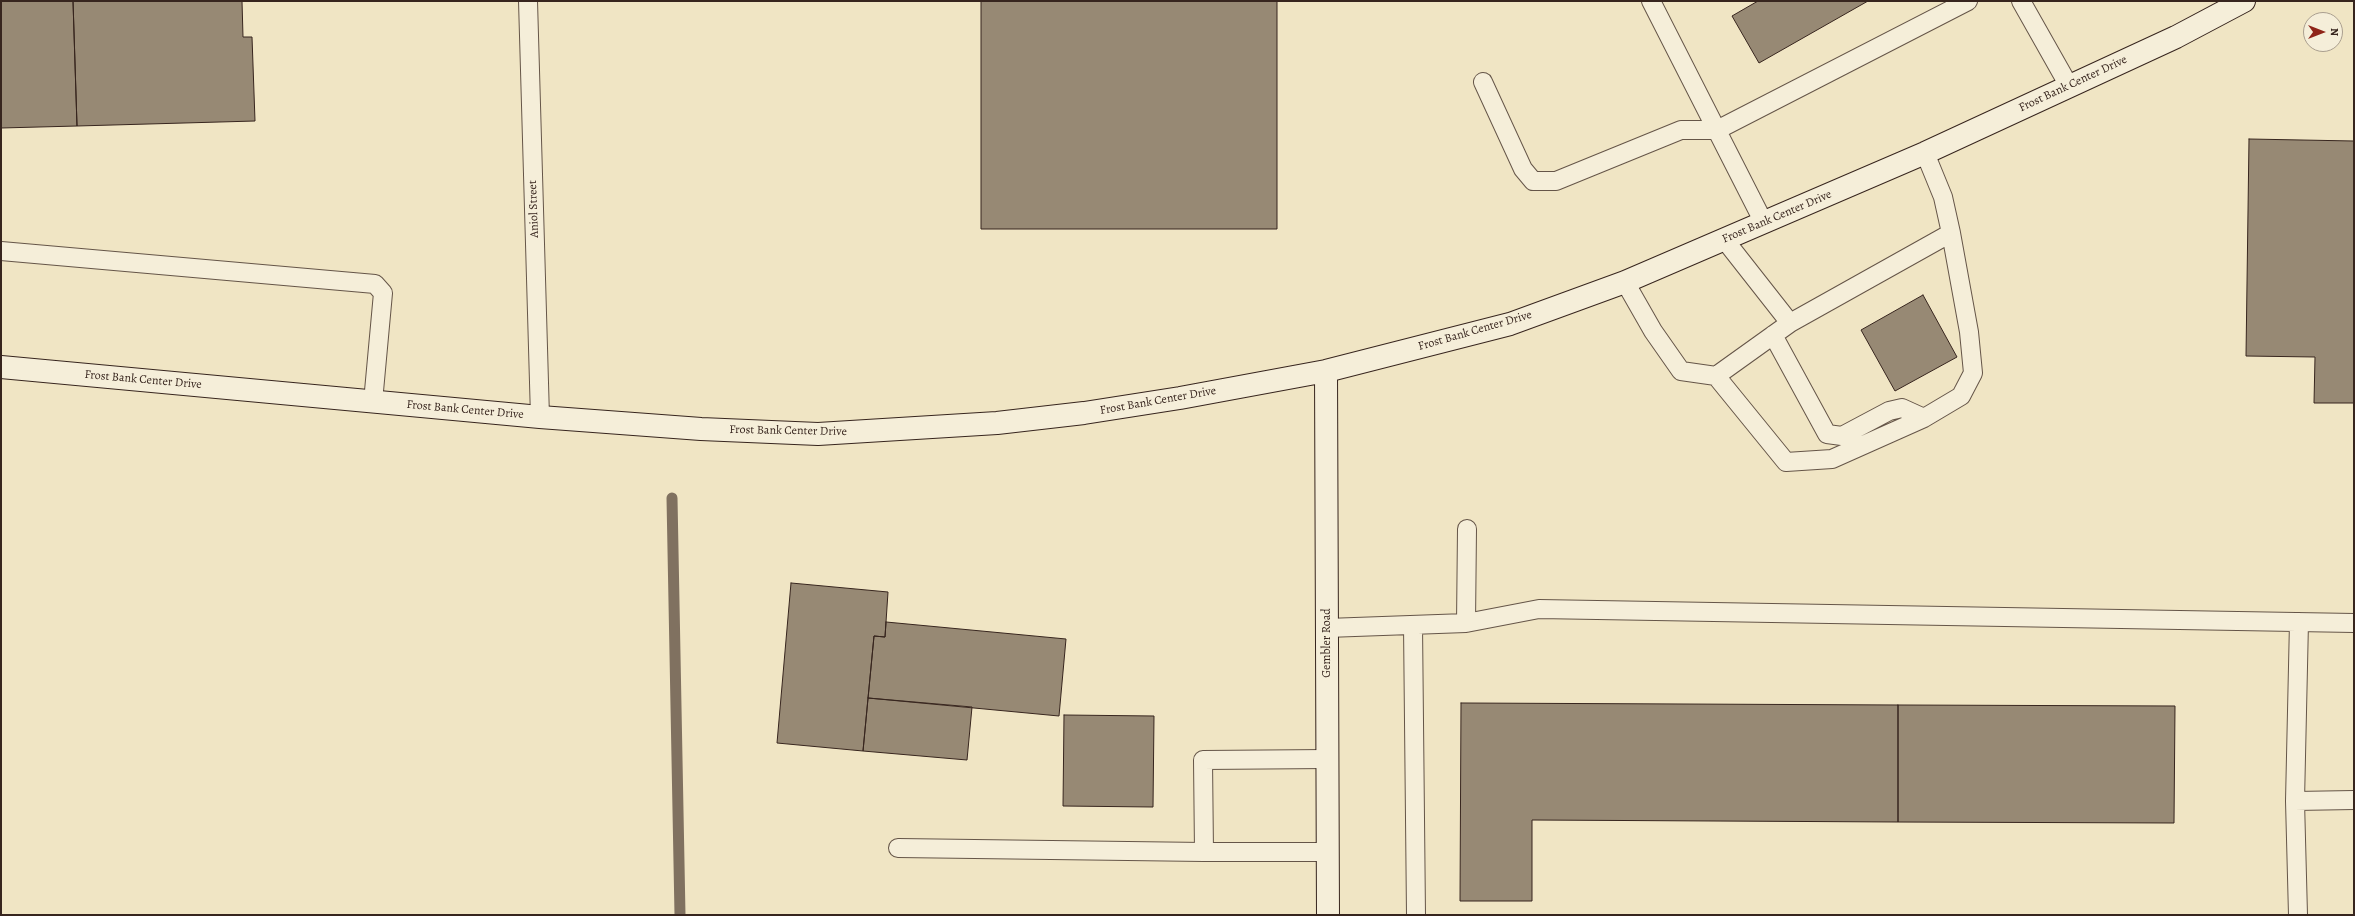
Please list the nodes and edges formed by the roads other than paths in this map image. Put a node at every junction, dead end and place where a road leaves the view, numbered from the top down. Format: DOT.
graph roads {
  1 [pos="528,1"];
  2 [pos="1652,1"];
  3 [pos="1968,1"];
  4 [pos="2021,1"];
  5 [pos="2237,3"];
  6 [pos="1483,82"];
  7 [pos="2069,86"];
  8 [pos="1717,130"];
  9 [pos="1925,152"];
  10 [pos="1764,223"];
  11 [pos="1951,233"];
  12 [pos="1724,239"];
  13 [pos="1,251"];
  14 [pos="1625,282"];
  15 [pos="1790,323"];
  16 [pos="1773,335"];
  17 [pos="1,367"];
  18 [pos="1326,371"];
  19 [pos="1716,376"];
  20 [pos="373,402"];
  21 [pos="540,417"];
  22 [pos="1924,418"];
  23 [pos="1467,529"];
  24 [pos="2299,622"];
  25 [pos="1466,623"];
  26 [pos="2354,623"];
  27 [pos="1413,626"];
  28 [pos="1327,628"];
  29 [pos="1327,758"];
  30 [pos="2354,800"];
  31 [pos="2295,801"];
  32 [pos="898,848"];
  33 [pos="1204,852"];
  34 [pos="1328,852"];
  35 [pos="1328,915"];
  36 [pos="1416,915"];
  37 [pos="2298,915"];
  1 -- 21 [label="lane, Aniol Street"];
  2 -- 8 [label="lane"];
  3 -- 8 [label="lane"];
  4 -- 7 [label="lane"];
  5 -- 7 [label="main road, Frost Bank Center Drive"];
  6 -- 8 [label="lane"];
  7 -- 9 [label="main road, Frost Bank Center Drive"];
  8 -- 10 [label="lane"];
  9 -- 10 [label="main road, Frost Bank Center Drive"];
  9 -- 11 [label="lane"];
  10 -- 12 [label="main road, Frost Bank Center Drive"];
  11 -- 15 [label="lane"];
  11 -- 22 [label="lane"];
  12 -- 14 [label="main road, Frost Bank Center Drive"];
  12 -- 15 [label="lane"];
  13 -- 20 [label="lane"];
  14 -- 18 [label="main road, Frost Bank Center Drive"];
  14 -- 19 [label="lane"];
  15 -- 16 [label="lane"];
  16 -- 19 [label="lane"];
  16 -- 22 [label="lane"];
  17 -- 20 [label="main road, Frost Bank Center Drive"];
  18 -- 21 [label="main road, Frost Bank Center Drive"];
  18 -- 28 [label="main road, Gembler Road"];
  19 -- 22 [label="lane"];
  20 -- 21 [label="main road, Frost Bank Center Drive"];
  23 -- 25 [label="lane"];
  24 -- 25 [label="lane"];
  24 -- 26 [label="lane"];
  24 -- 31 [label="lane"];
  25 -- 27 [label="lane"];
  27 -- 28 [label="lane"];
  27 -- 36 [label="lane"];
  28 -- 29 [label="main road, Gembler Road"];
  29 -- 33 [label="lane"];
  29 -- 34 [label="main road, Gembler Road"];
  30 -- 31 [label="lane"];
  31 -- 37 [label="lane"];
  32 -- 33 [label="lane"];
  33 -- 34 [label="lane"];
  34 -- 35 [label="main road, Gembler Road"];
}
